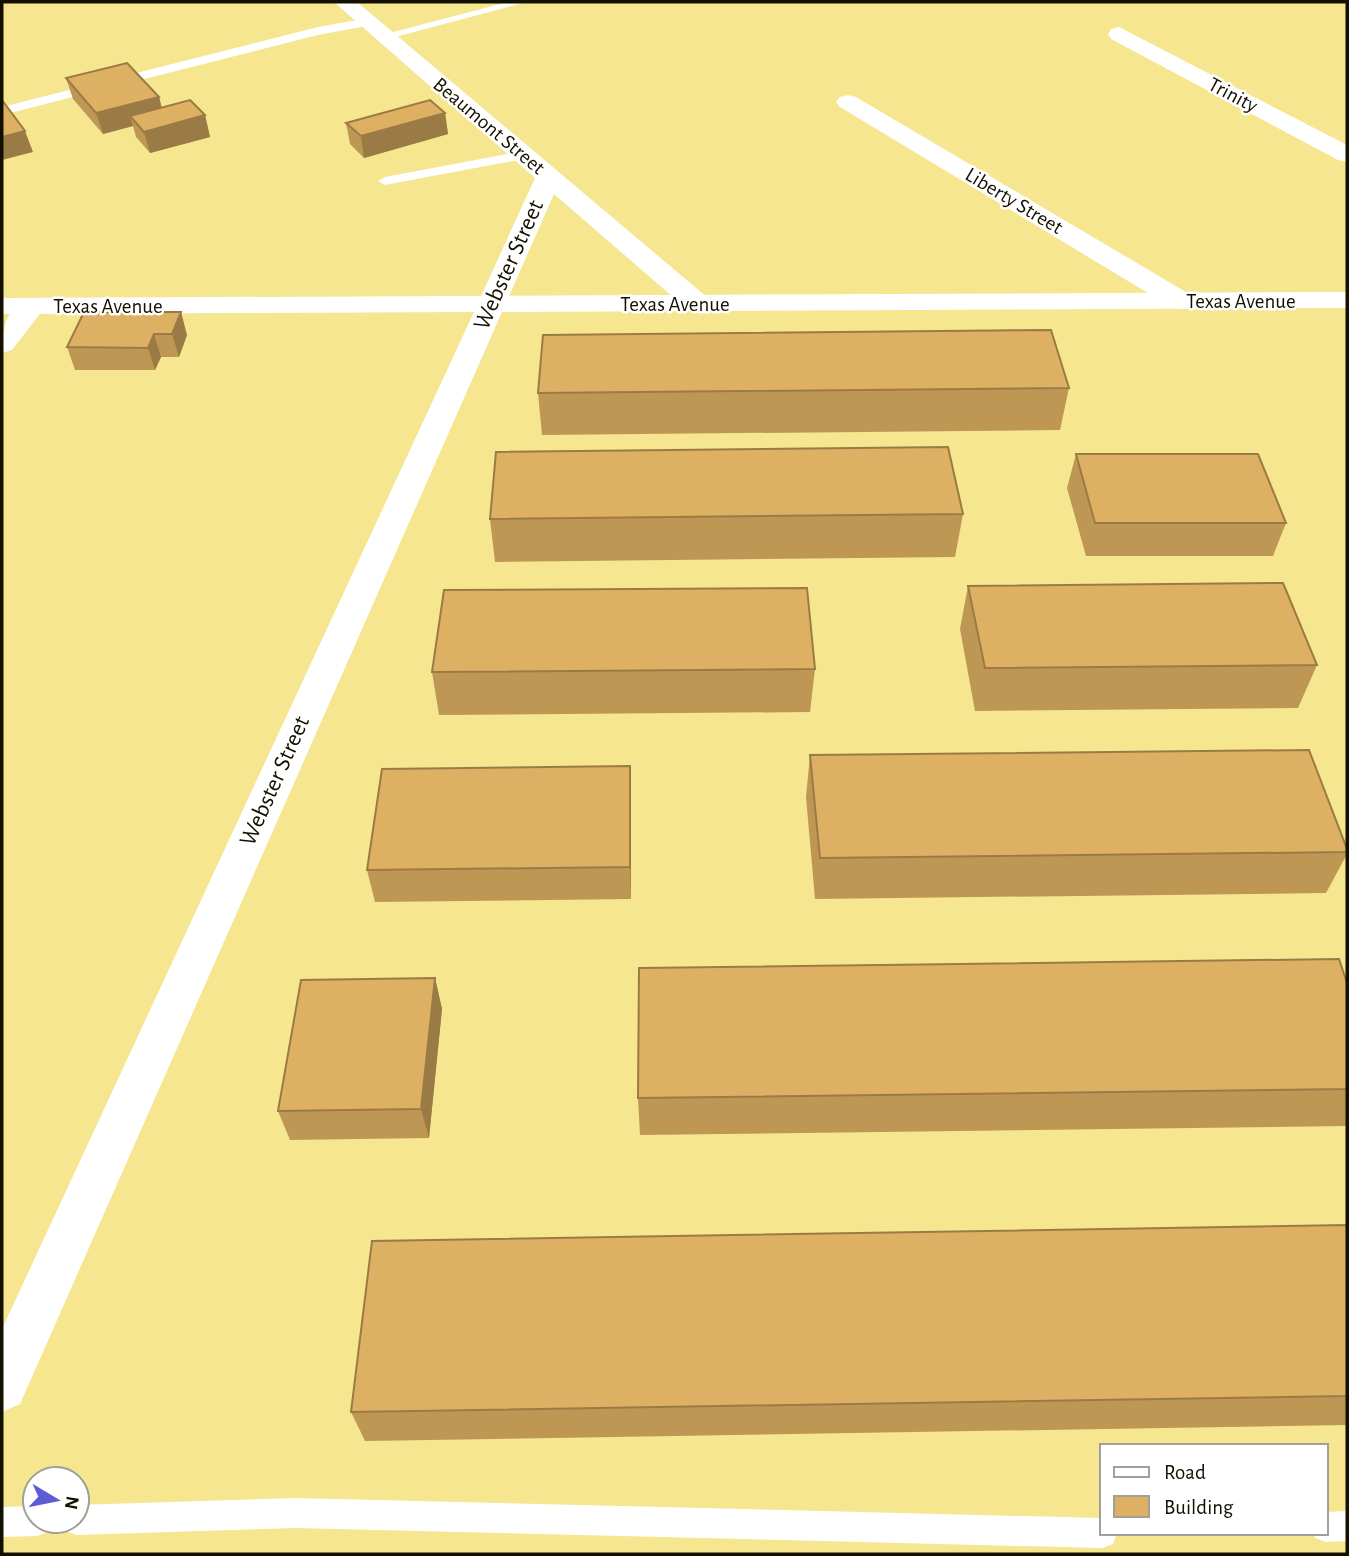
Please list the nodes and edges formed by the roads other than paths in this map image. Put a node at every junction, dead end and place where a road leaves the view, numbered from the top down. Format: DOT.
graph roads {
  1 [pos="344,2"];
  2 [pos="521,2"];
  3 [pos="376,29"];
  4 [pos="1119,34"];
  5 [pos="848,102"];
  6 [pos="2,111"];
  7 [pos="524,155"];
  8 [pos="1347,155"];
  9 [pos="549,176"];
  10 [pos="385,181"];
  11 [pos="1347,300"];
  12 [pos="1181,301"];
  13 [pos="491,304"];
  14 [pos="698,304"];
  15 [pos="2,306"];
  16 [pos="32,306"];
  17 [pos="2,344"];
  18 [pos="2,1386"];
  19 [pos="91,1520"];
  20 [pos="21,1521"];
  21 [pos="2,1522"];
  22 [pos="1347,1526"];
  23 [pos="1328,1527"];
  24 [pos="1100,1532"];
  1 -- 3 [label="street, Beaumont Street"];
  2 -- 3 [label="lane"];
  3 -- 6 [label="lane"];
  3 -- 7 [label="street, Beaumont Street"];
  4 -- 8 [label="street, Trinity"];
  5 -- 12 [label="street, Liberty Street"];
  7 -- 9 [label="street, Beaumont Street"];
  7 -- 10 [label="lane"];
  9 -- 13 [label="street, Webster Street"];
  9 -- 14 [label="street, Beaumont Street"];
  11 -- 12 [label="street, Texas Avenue"];
  12 -- 14 [label="street, Texas Avenue"];
  13 -- 14 [label="street, Texas Avenue"];
  13 -- 16 [label="street, Texas Avenue"];
  13 -- 18 [label="street, Webster Street"];
  15 -- 16 [label="street, Texas Avenue"];
  16 -- 17 [label="street"];
  19 -- 24 [label="lane"];
  20 -- 21 [label="lane"];
  22 -- 23 [label="lane"];
}
